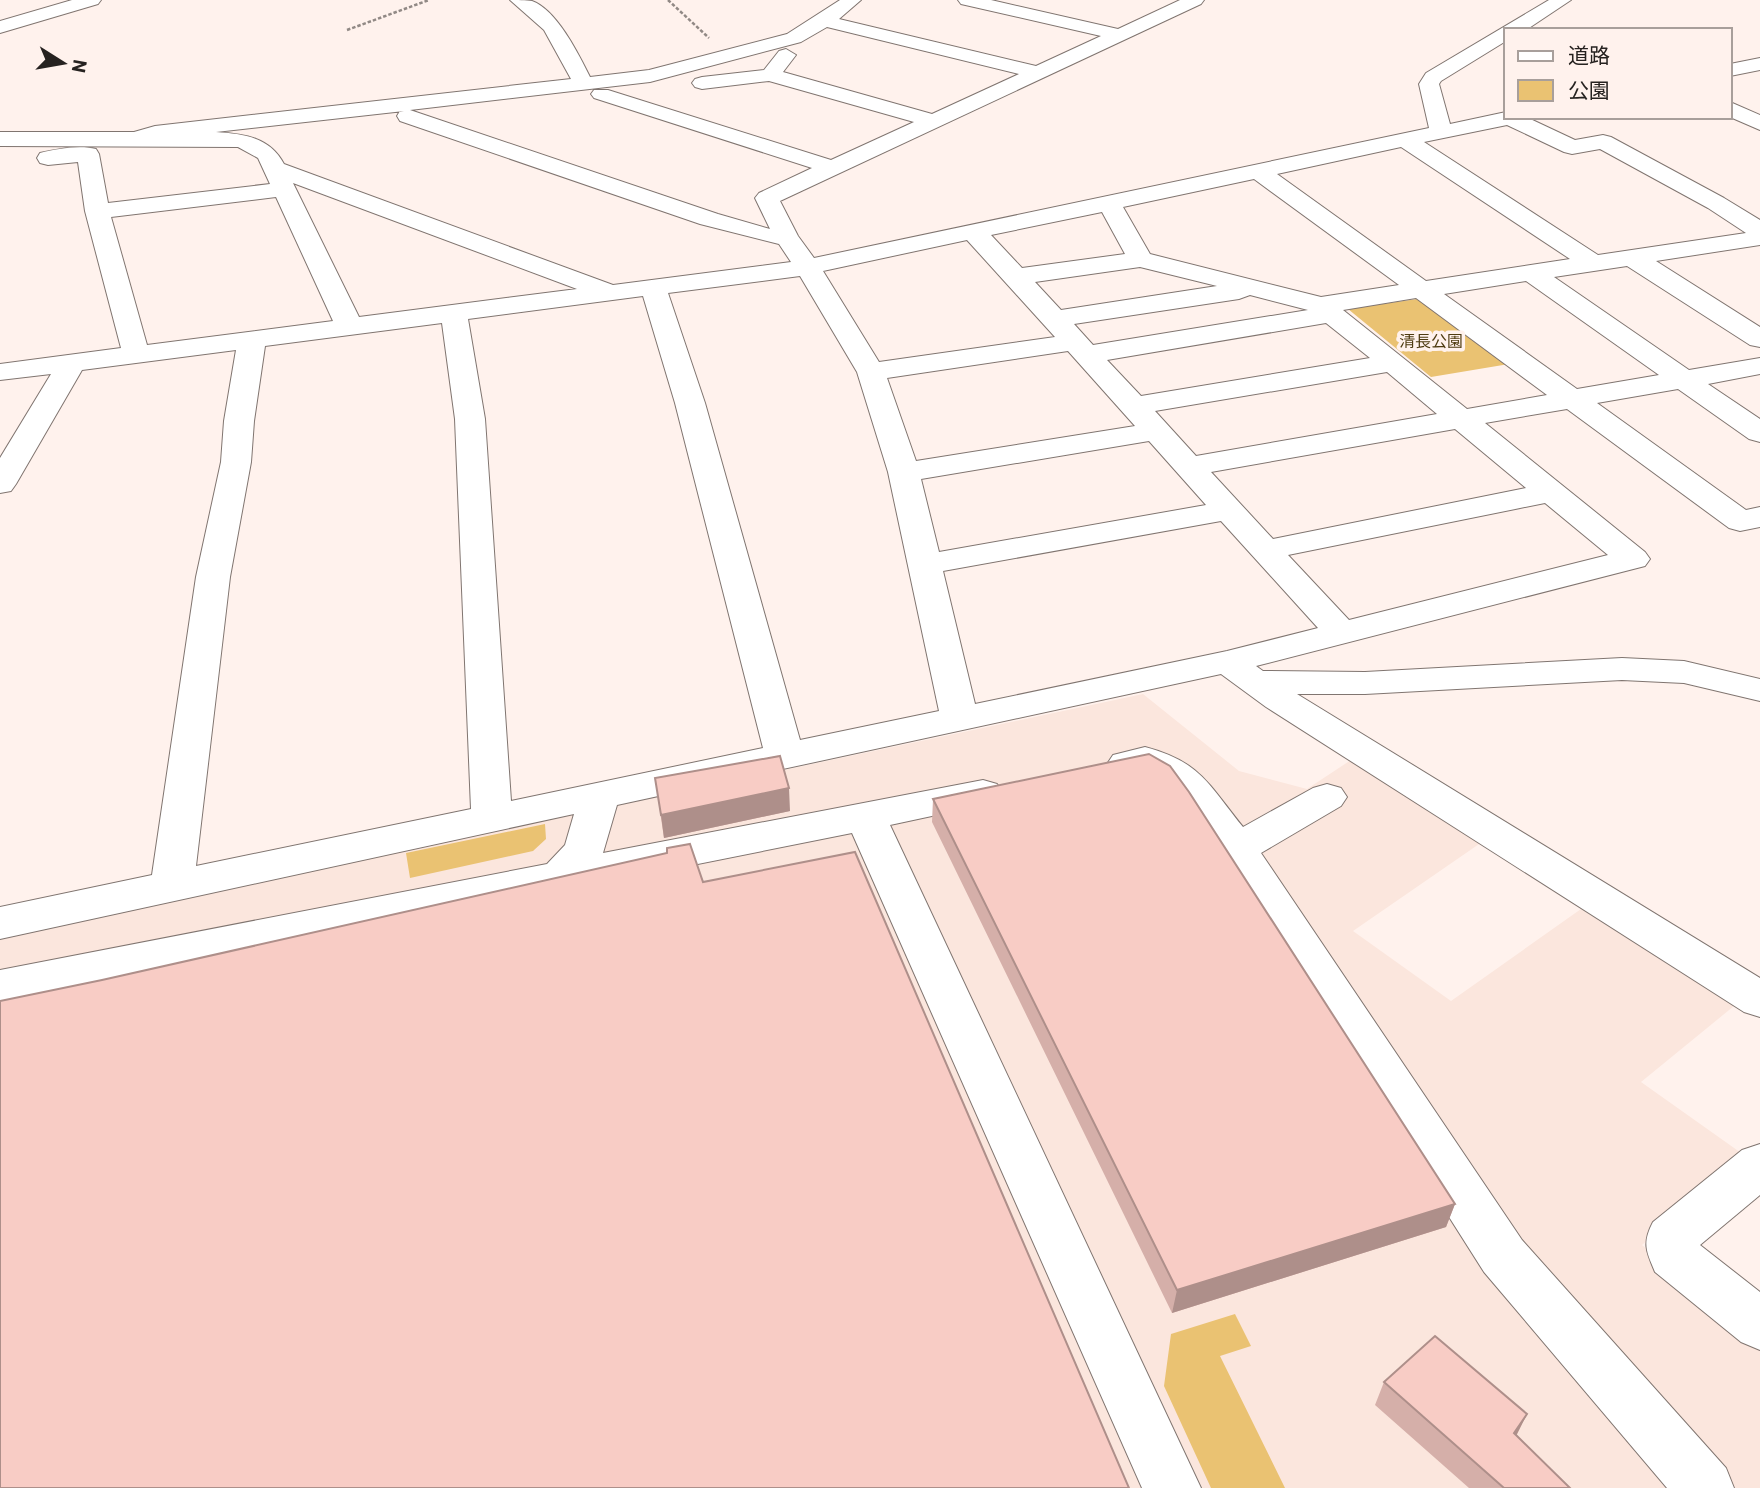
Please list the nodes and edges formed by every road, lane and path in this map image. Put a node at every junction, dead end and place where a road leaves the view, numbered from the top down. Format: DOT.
graph roads {
  1 [pos="92,0"];
  2 [pos="429,0"];
  3 [pos="519,0"];
  4 [pos="852,0"];
  5 [pos="972,0"];
  6 [pos="1193,0"];
  7 [pos="1562,0"];
  8 [pos="823,13"];
  9 [pos="0,27"];
  10 [pos="1515,28"];
  11 [pos="347,30"];
  12 [pos="1504,34"];
  13 [pos="1121,35"];
  14 [pos="794,38"];
  15 [pos="1760,64"];
  16 [pos="1732,70"];
  17 [pos="1040,73"];
  18 [pos="770,75"];
  19 [pos="1429,84"];
  20 [pos="592,90"];
  21 [pos="1760,105"];
  22 [pos="1733,110"];
  23 [pos="408,116"];
  24 [pos="1504,117"];
  25 [pos="1504,119"];
  26 [pos="1509,119"];
  27 [pos="935,121"];
  28 [pos="1760,124"];
  29 [pos="1441,132"];
  30 [pos="0,139"];
  31 [pos="135,139"];
  32 [pos="233,140"];
  33 [pos="1405,140"];
  34 [pos="13,162"];
  35 [pos="834,167"];
  36 [pos="1258,171"];
  37 [pos="278,178"];
  38 [pos="97,211"];
  39 [pos="1113,211"];
  40 [pos="1760,231"];
  41 [pos="976,236"];
  42 [pos="786,237"];
  43 [pos="1760,238"];
  44 [pos="1727,243"];
  45 [pos="1631,257"];
  46 [pos="1140,259"];
  47 [pos="1760,262"];
  48 [pos="1593,263"];
  49 [pos="808,267"];
  50 [pos="1531,273"];
  51 [pos="1016,277"];
  52 [pos="653,287"];
  53 [pos="1255,289"];
  54 [pos="1421,290"];
  55 [pos="612,293"];
  56 [pos="1326,310"];
  57 [pos="454,313"];
  58 [pos="1054,319"];
  59 [pos="350,327"];
  60 [pos="252,339"];
  61 [pos="1760,339"];
  62 [pos="1080,348"];
  63 [pos="136,354"];
  64 [pos="72,363"];
  65 [pos="1393,363"];
  66 [pos="1760,366"];
  67 [pos="0,372"];
  68 [pos="871,372"];
  69 [pos="1681,380"];
  70 [pos="1573,400"];
  71 [pos="1134,406"];
  72 [pos="1464,420"];
  73 [pos="1157,430"];
  74 [pos="1760,433"];
  75 [pos="1191,466"];
  76 [pos="904,472"];
  77 [pos="0,484"];
  78 [pos="1551,492"];
  79 [pos="1230,510"];
  80 [pos="1760,517"];
  81 [pos="1266,550"];
  82 [pos="925,564"];
  83 [pos="1342,634"];
  84 [pos="1243,672"];
  85 [pos="1760,690"];
  86 [pos="960,720"];
  87 [pos="785,757"];
  88 [pos="1092,771"];
  89 [pos="1025,784"];
  90 [pos="598,797"];
  91 [pos="1327,797"];
  92 [pos="865,816"];
  93 [pos="492,819"];
  94 [pos="1237,849"];
  95 [pos="561,876"];
  96 [pos="172,887"];
  97 [pos="0,923"];
  98 [pos="0,988"];
  99 [pos="1760,1000"];
  100 [pos="1760,1165"];
  101 [pos="1760,1325"];
  102 [pos="1172,1488"];
  103 [pos="1705,1488"];
  1 -- 9 [label="street"];
  2 -- 11 [label="path"];
  3 -- 20 [label="street"];
  4 -- 8 [label="street"];
  5 -- 13 [label="street"];
  6 -- 13 [label="street"];
  7 -- 10 [label="street"];
  8 -- 14 [label="street"];
  8 -- 17 [label="street"];
  12 -- 19 [label="street"];
  13 -- 17 [label="street"];
  14 -- 18 [label="street"];
  14 -- 20 [label="street"];
  15 -- 16 [label="street"];
  17 -- 27 [label="street"];
  18 -- 20 [label="street"];
  18 -- 27 [label="street"];
  19 -- 24 [label="street"];
  19 -- 29 [label="street"];
  20 -- 23 [label="street"];
  20 -- 31 [label="street"];
  20 -- 35 [label="street"];
  21 -- 22 [label="street"];
  22 -- 28 [label="street"];
  23 -- 32 [label="street"];
  23 -- 42 [label="street"];
  25 -- 29 [label="street"];
  26 -- 40 [label="street"];
  27 -- 35 [label="street"];
  29 -- 33 [label="street"];
  30 -- 31 [label="street"];
  31 -- 32 [label="street"];
  32 -- 37 [label="street"];
  33 -- 36 [label="street"];
  33 -- 48 [label="street"];
  34 -- 38 [label="street"];
  35 -- 42 [label="street"];
  36 -- 39 [label="street"];
  36 -- 54 [label="street"];
  37 -- 38 [label="street"];
  37 -- 55 [label="street"];
  37 -- 59 [label="street"];
  38 -- 63 [label="street"];
  39 -- 41 [label="street"];
  39 -- 46 [label="street"];
  41 -- 49 [label="street"];
  41 -- 51 [label="street"];
  42 -- 49 [label="street"];
  43 -- 44 [label="street"];
  44 -- 45 [label="street"];
  44 -- 47 [label="street"];
  45 -- 48 [label="street"];
  45 -- 61 [label="street"];
  46 -- 51 [label="street"];
  46 -- 53 [label="street"];
  48 -- 50 [label="street"];
  49 -- 52 [label="street"];
  49 -- 68 [label="street"];
  50 -- 54 [label="street"];
  50 -- 69 [label="street"];
  51 -- 58 [label="street"];
  52 -- 55 [label="street"];
  52 -- 87 [label="street"];
  53 -- 56 [label="street"];
  53 -- 58 [label="street"];
  54 -- 56 [label="street"];
  54 -- 70 [label="street"];
  55 -- 57 [label="street"];
  56 -- 62 [label="street"];
  56 -- 65 [label="street"];
  57 -- 59 [label="street"];
  57 -- 93 [label="street"];
  58 -- 62 [label="street"];
  59 -- 60 [label="street"];
  60 -- 63 [label="street"];
  60 -- 96 [label="street"];
  62 -- 68 [label="street"];
  62 -- 71 [label="street"];
  63 -- 64 [label="street"];
  64 -- 67 [label="street"];
  64 -- 77 [label="street"];
  65 -- 71 [label="street"];
  65 -- 72 [label="street"];
  66 -- 69 [label="street"];
  68 -- 76 [label="street"];
  69 -- 70 [label="street"];
  69 -- 74 [label="street"];
  70 -- 72 [label="street"];
  70 -- 80 [label="street"];
  71 -- 73 [label="street"];
  72 -- 75 [label="street"];
  72 -- 78 [label="street"];
  73 -- 75 [label="street"];
  73 -- 76 [label="street"];
  75 -- 79 [label="street"];
  76 -- 82 [label="street"];
  78 -- 81 [label="street"];
  78 -- 83 [label="street"];
  79 -- 81 [label="street"];
  79 -- 82 [label="street"];
  81 -- 83 [label="street"];
  82 -- 86 [label="street"];
  83 -- 84 [label="street"];
  84 -- 85 [label="street"];
  84 -- 86 [label="street"];
  84 -- 99 [label="street"];
  86 -- 87 [label="street"];
  87 -- 90 [label="street"];
  88 -- 94 [label="street"];
  89 -- 92 [label="street"];
  90 -- 93 [label="street"];
  90 -- 95 [label="street"];
  91 -- 94 [label="street"];
  92 -- 95 [label="street"];
  92 -- 102 [label="street"];
  93 -- 96 [label="street"];
  94 -- 103 [label="street"];
  95 -- 98 [label="street"];
  96 -- 97 [label="street"];
  100 -- 101 [label="street"];
}
